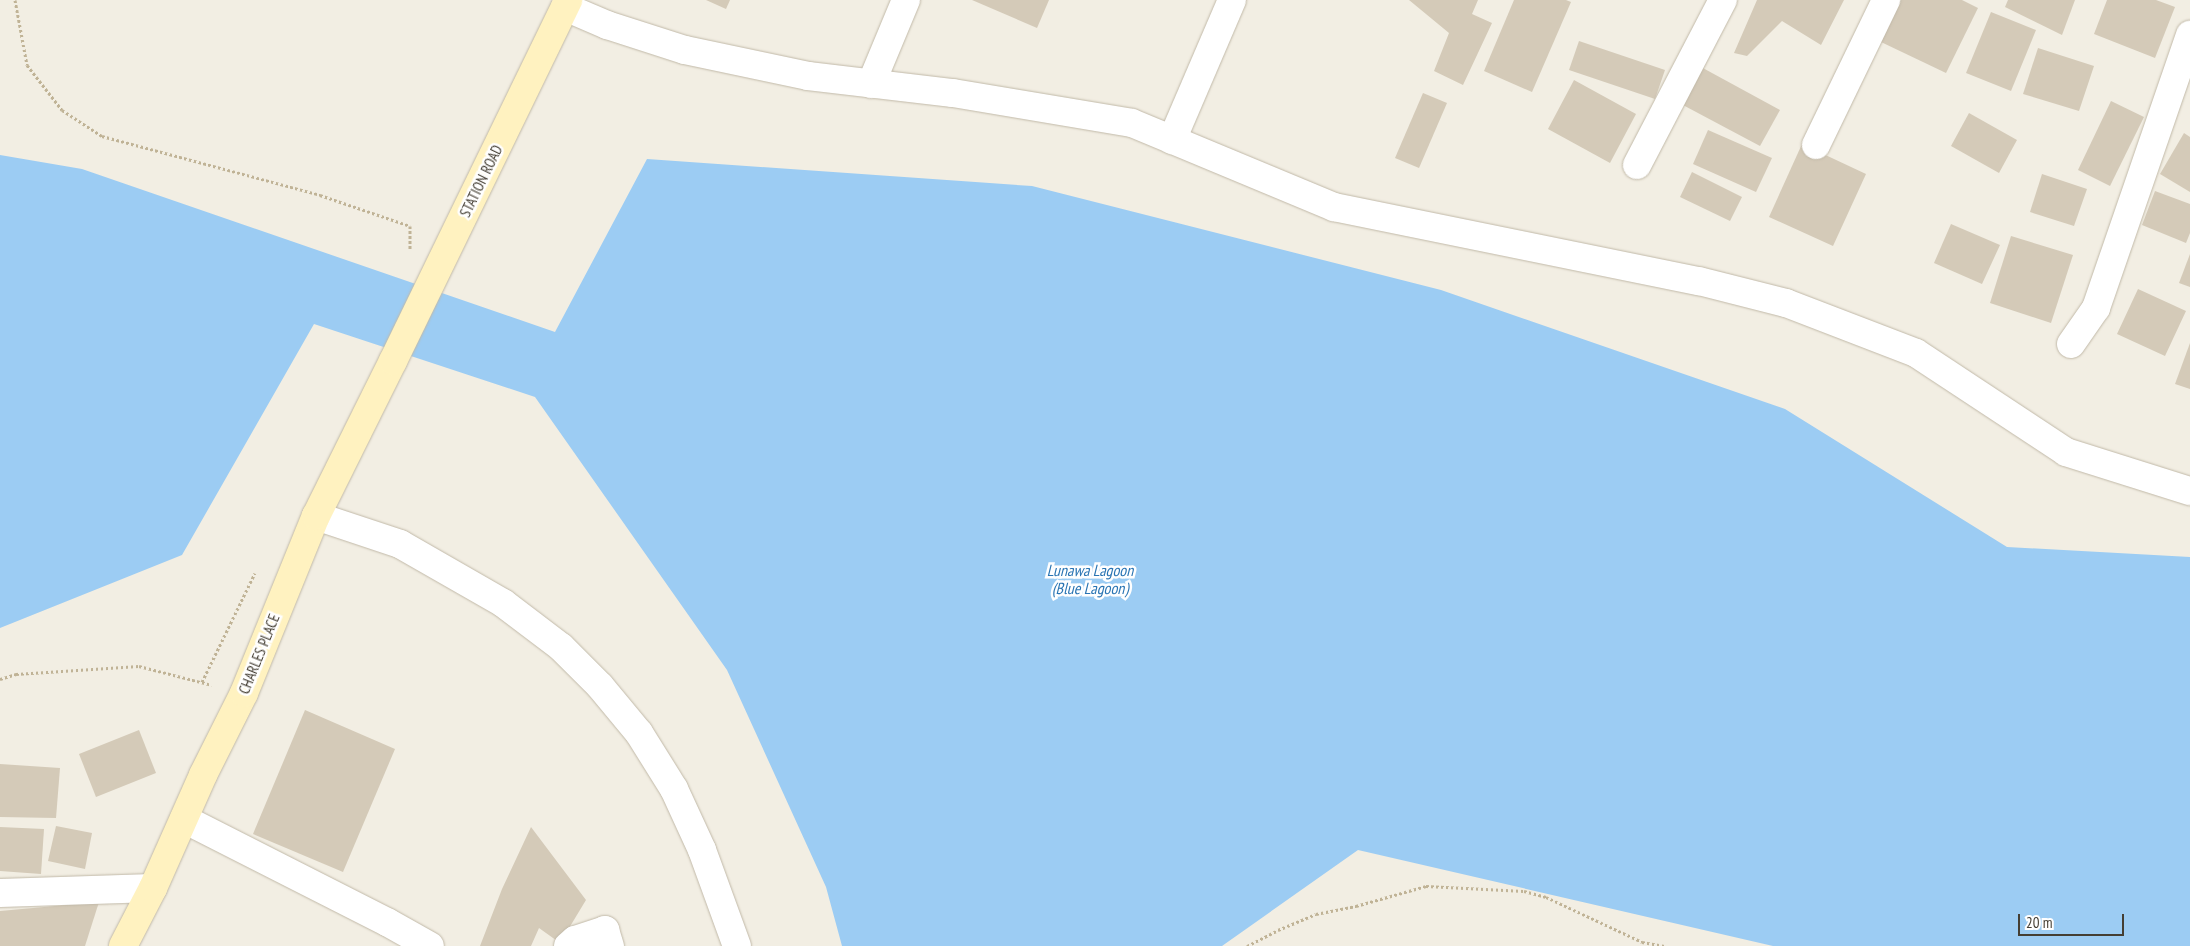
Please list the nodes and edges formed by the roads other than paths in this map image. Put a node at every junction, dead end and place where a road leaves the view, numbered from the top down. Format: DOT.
graph roads {
  1 [pos="906,0"];
  2 [pos="1232,0"];
  3 [pos="1723,0"];
  4 [pos="1886,0"];
  5 [pos="566,3"];
  6 [pos="2190,35"];
  7 [pos="870,84"];
  8 [pos="1172,140"];
  9 [pos="1816,145"];
  10 [pos="1636,165"];
  11 [pos="2071,344"];
  12 [pos="393,361"];
  13 [pos="2190,491"];
  14 [pos="316,516"];
  15 [pos="184,819"];
  16 [pos="153,888"];
  17 [pos="0,893"];
  18 [pos="124,946"];
  19 [pos="430,946"];
  20 [pos="568,946"];
  21 [pos="610,946"];
  22 [pos="737,946"];
  1 -- 7 [label="street"];
  2 -- 8 [label="street"];
  3 -- 10 [label="street"];
  4 -- 9 [label="street"];
  5 -- 7 [label="street"];
  5 -- 12 [label="street, STATION ROAD"];
  6 -- 11 [label="street"];
  7 -- 8 [label="street"];
  8 -- 13 [label="street"];
  12 -- 14 [label="street, CHARLES PLACE"];
  14 -- 15 [label="street, CHARLES PLACE"];
  14 -- 22 [label="street"];
  15 -- 16 [label="street, CHARLES PLACE"];
  15 -- 19 [label="street"];
  16 -- 17 [label="street"];
  16 -- 18 [label="street, CHARLES PLACE"];
  20 -- 21 [label="street"];
}
